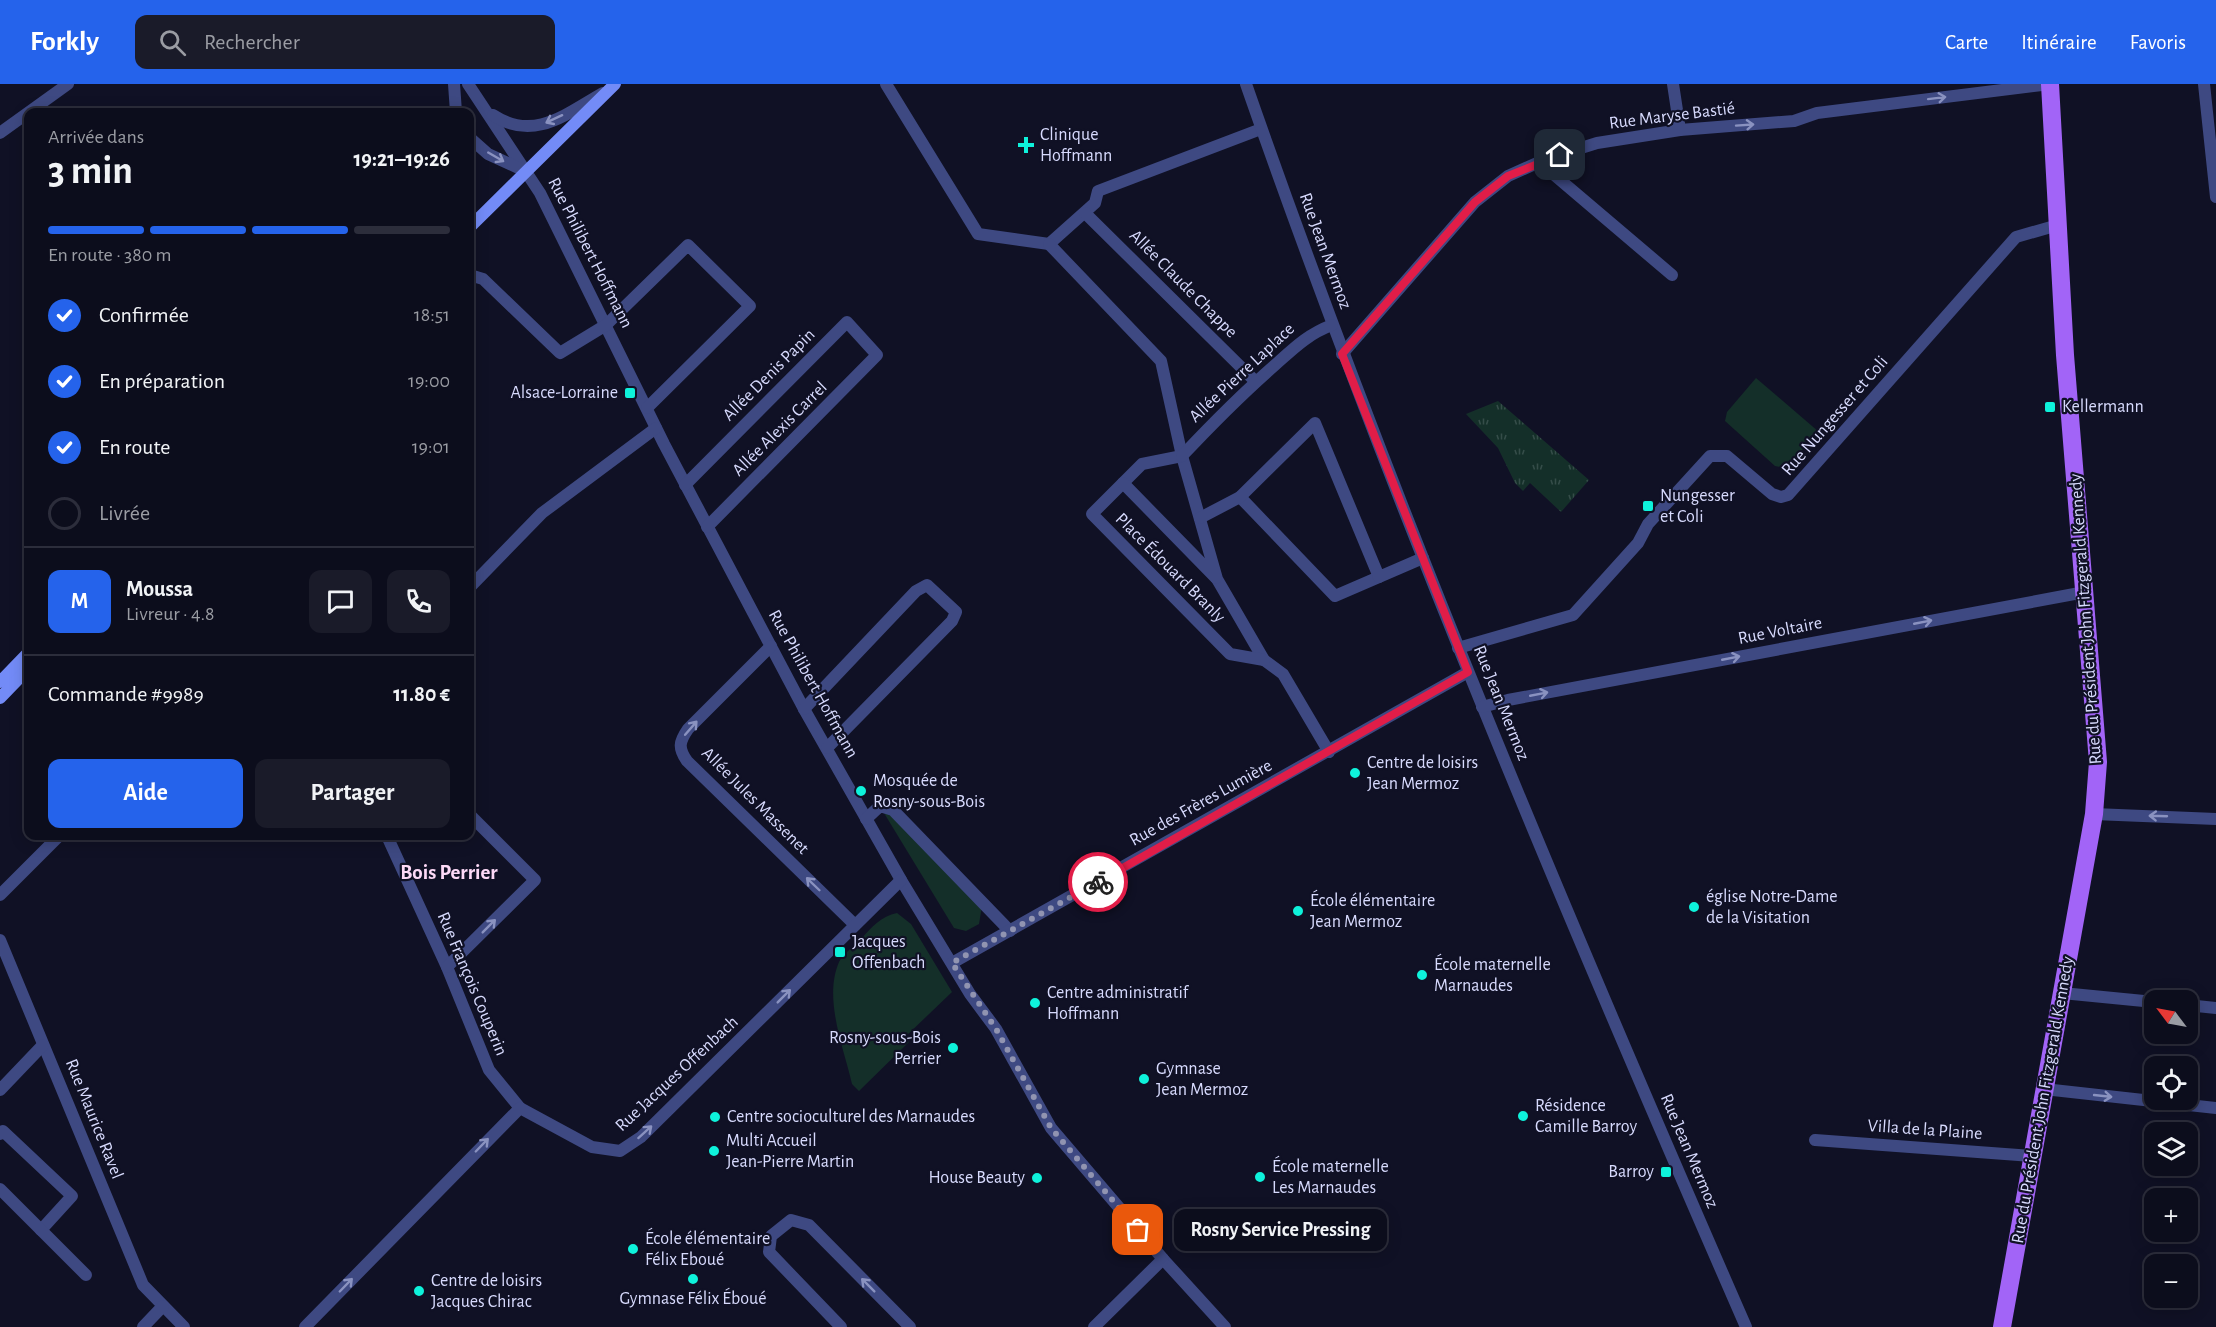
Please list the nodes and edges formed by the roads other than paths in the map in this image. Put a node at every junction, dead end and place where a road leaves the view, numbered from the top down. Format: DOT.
graph roads {
  1 [pos="68,84"];
  2 [pos="454,84"];
  3 [pos="468,84"];
  4 [pos="886,84"];
  5 [pos="1246,84"];
  6 [pos="1673,84"];
  7 [pos="2050,84"];
  8 [pos="2204,84"];
  9 [pos="610,88"];
  10 [pos="35,108"];
  11 [pos="456,108"];
  12 [pos="487,111"];
  13 [pos="24,116"];
  14 [pos="1262,129"];
  15 [pos="1680,130"];
  16 [pos="0,133"];
  17 [pos="474,141"];
  18 [pos="1539,162"];
  19 [pos="525,171"];
  20 [pos="2216,197"];
  21 [pos="1085,213"];
  22 [pos="474,223"];
  23 [pos="2058,225"];
  24 [pos="1049,244"];
  25 [pos="1672,275"];
  26 [pos="474,276"];
  27 [pos="1332,324"];
  28 [pos="606,325"];
  29 [pos="1342,354"];
  30 [pos="877,356"];
  31 [pos="1255,381"];
  32 [pos="647,408"];
  33 [pos="656,428"];
  34 [pos="1182,456"];
  35 [pos="1123,483"];
  36 [pos="685,485"];
  37 [pos="1240,497"];
  38 [pos="1200,518"];
  39 [pos="707,527"];
  40 [pos="1423,558"];
  41 [pos="1379,577"];
  42 [pos="1217,579"];
  43 [pos="474,583"];
  44 [pos="2085,592"];
  45 [pos="771,646"];
  46 [pos="1458,648"];
  47 [pos="24,656"];
  48 [pos="1264,660"];
  49 [pos="1468,672"];
  50 [pos="24,673"];
  51 [pos="0,682"];
  52 [pos="24,684"];
  53 [pos="0,698"];
  54 [pos="1482,707"];
  55 [pos="0,708"];
  56 [pos="804,709"];
  57 [pos="827,748"];
  58 [pos="1329,752"];
  59 [pos="2094,814"];
  60 [pos="474,819"];
  61 [pos="867,819"];
  62 [pos="2216,819"];
  63 [pos="55,840"];
  64 [pos="389,840"];
  65 [pos="901,880"];
  66 [pos="0,895"];
  67 [pos="855,925"];
  68 [pos="1010,931"];
  69 [pos="0,940"];
  70 [pos="952,963"];
  71 [pos="447,967"];
  72 [pos="2062,993"];
  73 [pos="2144,1001"];
  74 [pos="2198,1006"];
  75 [pos="2216,1008"];
  76 [pos="44,1045"];
  77 [pos="2044,1089"];
  78 [pos="0,1090"];
  79 [pos="520,1108"];
  80 [pos="2216,1108"];
  81 [pos="0,1134"];
  82 [pos="1815,1140"];
  83 [pos="2032,1156"];
  84 [pos="0,1189"];
  85 [pos="40,1230"];
  86 [pos="1163,1259"];
  87 [pos="86,1275"];
  88 [pos="163,1306"];
  89 [pos="142,1327"];
  90 [pos="184,1327"];
  91 [pos="305,1327"];
  92 [pos="841,1327"];
  93 [pos="910,1327"];
  94 [pos="1094,1327"];
  95 [pos="1225,1327"];
  96 [pos="1746,1327"];
  97 [pos="2002,1327"];
  1 -- 10 [label="street"];
  2 -- 11 [label="street"];
  3 -- 12 [label="street, Rue Philibert Hoffmann"];
  4 -- 24 [label="street"];
  5 -- 14 [label="street, Rue Jean Mermoz"];
  6 -- 15 [label="street"];
  15 -- 7 [label="street, Rue Maryse Bastié, one-way"];
  7 -- 23 [label="main road, Rue du Président John Fitzgerald Kennedy"];
  8 -- 20 [label="street"];
  9 -- 12 [label="street, Rue Philibert Hoffmann, one-way"];
  9 -- 19 [label="main road"];
  12 -- 19 [label="street, Rue Philibert Hoffmann"];
  13 -- 16 [label="street"];
  14 -- 21 [label="street"];
  14 -- 27 [label="street, Rue Jean Mermoz"];
  15 -- 18 [label="street, Rue Maryse Bastié"];
  17 -- 19 [label="street, Rue Philibert Hoffmann, one-way"];
  18 -- 25 [label="street"];
  18 -- 29 [label="street, Rue Maryse Bastié"];
  19 -- 22 [label="main road"];
  19 -- 28 [label="street, Rue Philibert Hoffmann"];
  21 -- 24 [label="street"];
  21 -- 31 [label="street, Allée Claude Chappe"];
  23 -- 44 [label="main road, Rue du Président John Fitzgerald Kennedy"];
  23 -- 46 [label="street, Rue Nungesser et Coli"];
  24 -- 34 [label="street"];
  26 -- 28 [label="street"];
  27 -- 29 [label="street, Rue Jean Mermoz"];
  27 -- 31 [label="street, Allée Pierre Laplace"];
  28 -- 32 [label="street, Rue Philibert Hoffmann"];
  28 -- 32 [label="street"];
  29 -- 40 [label="street, Rue Jean Mermoz"];
  30 -- 36 [label="street, Allée Denis Papin"];
  30 -- 39 [label="street, Allée Alexis Carrel"];
  31 -- 34 [label="street, Allée Pierre Laplace"];
  32 -- 33 [label="street, Rue Philibert Hoffmann"];
  33 -- 36 [label="street, Rue Philibert Hoffmann"];
  33 -- 43 [label="street"];
  34 -- 35 [label="street, Place Édouard Branly"];
  34 -- 38 [label="street, Place Édouard Branly"];
  35 -- 42 [label="street, Place Édouard Branly"];
  35 -- 48 [label="street, Place Édouard Branly"];
  36 -- 39 [label="street, Rue Philibert Hoffmann"];
  37 -- 38 [label="street"];
  37 -- 41 [label="street"];
  37 -- 41 [label="street"];
  38 -- 42 [label="street, Place Édouard Branly"];
  39 -- 45 [label="street, Rue Philibert Hoffmann"];
  40 -- 41 [label="street"];
  40 -- 46 [label="street, Rue Jean Mermoz"];
  42 -- 48 [label="street, Place Édouard Branly"];
  54 -- 44 [label="street, Rue Voltaire, one-way"];
  44 -- 59 [label="main road, Rue du Président John Fitzgerald Kennedy"];
  45 -- 56 [label="street, Rue Philibert Hoffmann"];
  67 -- 45 [label="street, Allée Jules Massenet, one-way"];
  46 -- 49 [label="street, Rue Jean Mermoz"];
  47 -- 51 [label="main road"];
  48 -- 58 [label="street, Place Édouard Branly"];
  49 -- 54 [label="street, Rue Jean Mermoz"];
  49 -- 58 [label="street, Rue des Frères Lumière"];
  50 -- 53 [label="main road"];
  52 -- 55 [label="main road"];
  54 -- 96 [label="street, Rue Jean Mermoz"];
  56 -- 57 [label="street, Rue Philibert Hoffmann"];
  56 -- 57 [label="street"];
  57 -- 61 [label="street, Rue Philibert Hoffmann"];
  58 -- 68 [label="street, Rue des Frères Lumière"];
  62 -- 59 [label="street, one-way"];
  59 -- 72 [label="main road, Rue du Président John Fitzgerald Kennedy"];
  71 -- 60 [label="street, one-way"];
  61 -- 65 [label="street, Rue Philibert Hoffmann"];
  61 -- 68 [label="street"];
  63 -- 66 [label="street"];
  64 -- 71 [label="street, Rue François Couperin"];
  65 -- 67 [label="street, Rue Jacques Offenbach"];
  65 -- 70 [label="street, Rue Philibert Hoffmann"];
  79 -- 67 [label="street, Rue Jacques Offenbach, one-way"];
  68 -- 70 [label="street, Rue des Frères Lumière"];
  69 -- 76 [label="street, Rue Maurice Ravel"];
  70 -- 86 [label="street, Rue Philibert Hoffmann"];
  71 -- 79 [label="street, Rue François Couperin"];
  72 -- 73 [label="street"];
  72 -- 77 [label="main road, Rue du Président John Fitzgerald Kennedy"];
  74 -- 75 [label="street"];
  76 -- 78 [label="street"];
  76 -- 88 [label="street, Rue Maurice Ravel"];
  77 -- 80 [label="street, one-way"];
  77 -- 83 [label="main road, Rue du Président John Fitzgerald Kennedy"];
  91 -- 79 [label="street, one-way"];
  81 -- 85 [label="street"];
  82 -- 83 [label="street, Villa de la Plaine"];
  83 -- 97 [label="main road, Rue du Président John Fitzgerald Kennedy"];
  84 -- 85 [label="street"];
  85 -- 87 [label="street"];
  86 -- 94 [label="street"];
  86 -- 95 [label="street, Rue Philibert Hoffmann"];
  88 -- 89 [label="street"];
  88 -- 90 [label="street"];
  93 -- 92 [label="street, one-way"];
}
